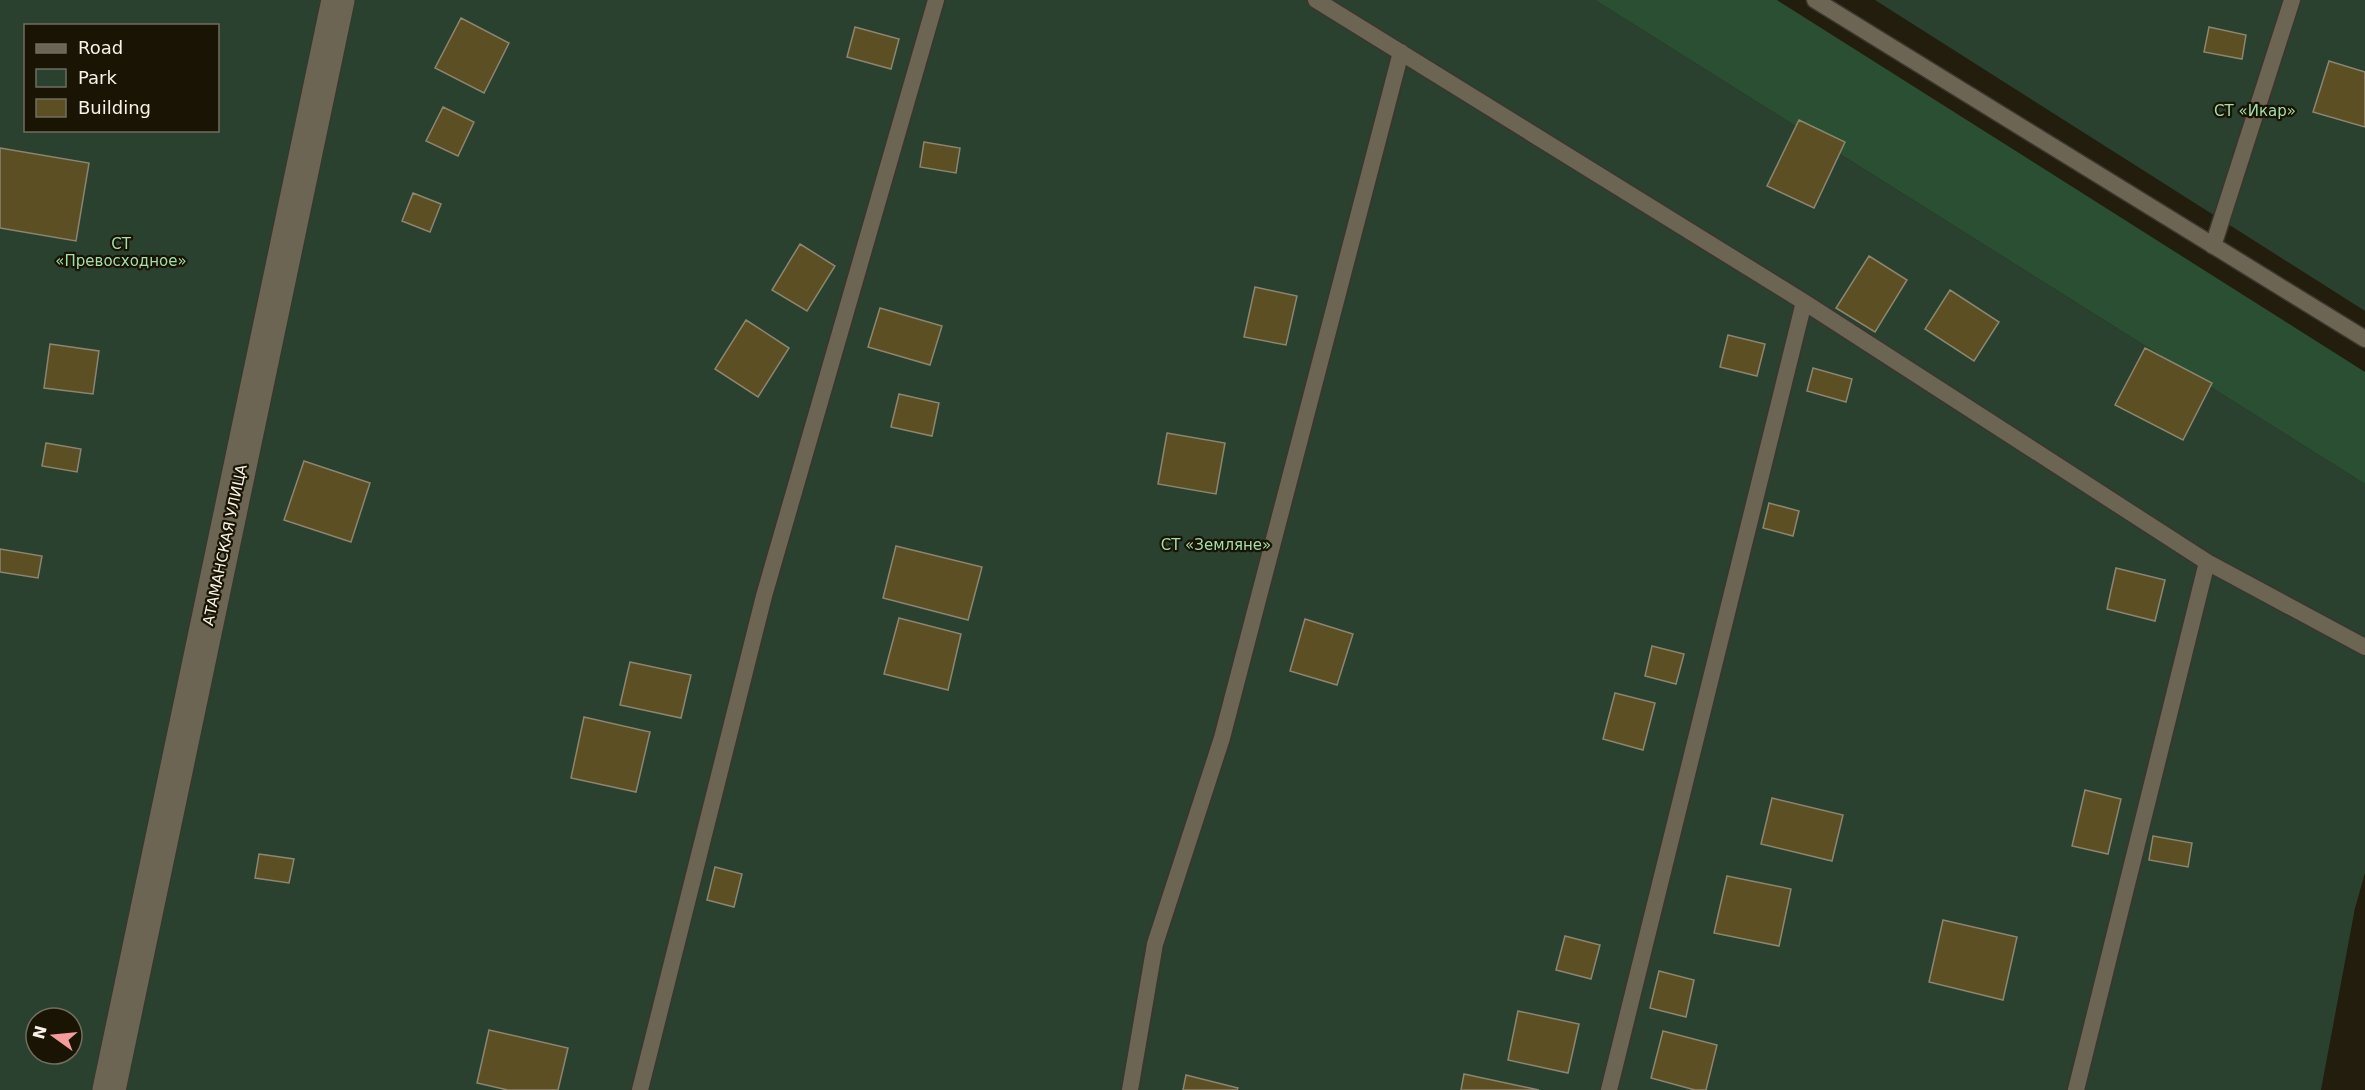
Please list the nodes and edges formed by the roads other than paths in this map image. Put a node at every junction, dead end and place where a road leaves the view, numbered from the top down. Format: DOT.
graph roads {
  1 [pos="338,0"];
  2 [pos="936,0"];
  3 [pos="1316,0"];
  4 [pos="2292,0"];
  5 [pos="1825,3"];
  6 [pos="1401,52"];
  7 [pos="2213,246"];
  8 [pos="1804,302"];
  9 [pos="2365,339"];
  10 [pos="2207,562"];
  11 [pos="2365,646"];
  12 [pos="109,1090"];
  13 [pos="640,1090"];
  14 [pos="1130,1090"];
  15 [pos="1609,1090"];
  16 [pos="2076,1090"];
  1 -- 12 [label="street, АТАМАНСКАЯ УЛИЦА"];
  2 -- 13 [label="lane"];
  3 -- 6 [label="lane"];
  4 -- 7 [label="lane"];
  5 -- 7 [label="lane"];
  6 -- 8 [label="lane"];
  6 -- 14 [label="lane"];
  7 -- 9 [label="lane"];
  8 -- 10 [label="lane"];
  8 -- 15 [label="lane"];
  10 -- 11 [label="lane"];
  10 -- 16 [label="lane"];
}
